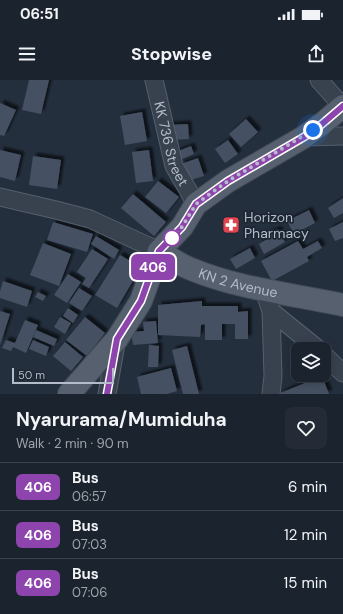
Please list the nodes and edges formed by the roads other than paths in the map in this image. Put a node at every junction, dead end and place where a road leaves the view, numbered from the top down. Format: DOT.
graph roads {
  1 [pos="154,80"];
  2 [pos="319,80"];
  3 [pos="343,106"];
  4 [pos="343,136"];
  5 [pos="304,137"];
  6 [pos="0,197"];
  7 [pos="196,204"];
  8 [pos="159,251"];
  9 [pos="264,290"];
  10 [pos="343,305"];
  11 [pos="271,312"];
  12 [pos="117,339"];
  13 [pos="309,342"];
  14 [pos="331,361"];
  15 [pos="343,373"];
  16 [pos="68,394"];
  17 [pos="107,394"];
  18 [pos="271,394"];
  1 -- 7 [label="street, KK 736 Street"];
  2 -- 3 [label="street"];
  3 -- 5 [label="main road"];
  4 -- 5 [label="street"];
  5 -- 7 [label="main road"];
  6 -- 8 [label="street"];
  7 -- 8 [label="main road"];
  8 -- 9 [label="main road, KN 2 Avenue"];
  8 -- 12 [label="main road"];
  9 -- 10 [label="main road, KN 2 Avenue"];
  9 -- 11 [label="street"];
  11 -- 13 [label="street"];
  11 -- 18 [label="street"];
  12 -- 16 [label="main road"];
  12 -- 17 [label="street"];
  14 -- 15 [label="street"];
}
